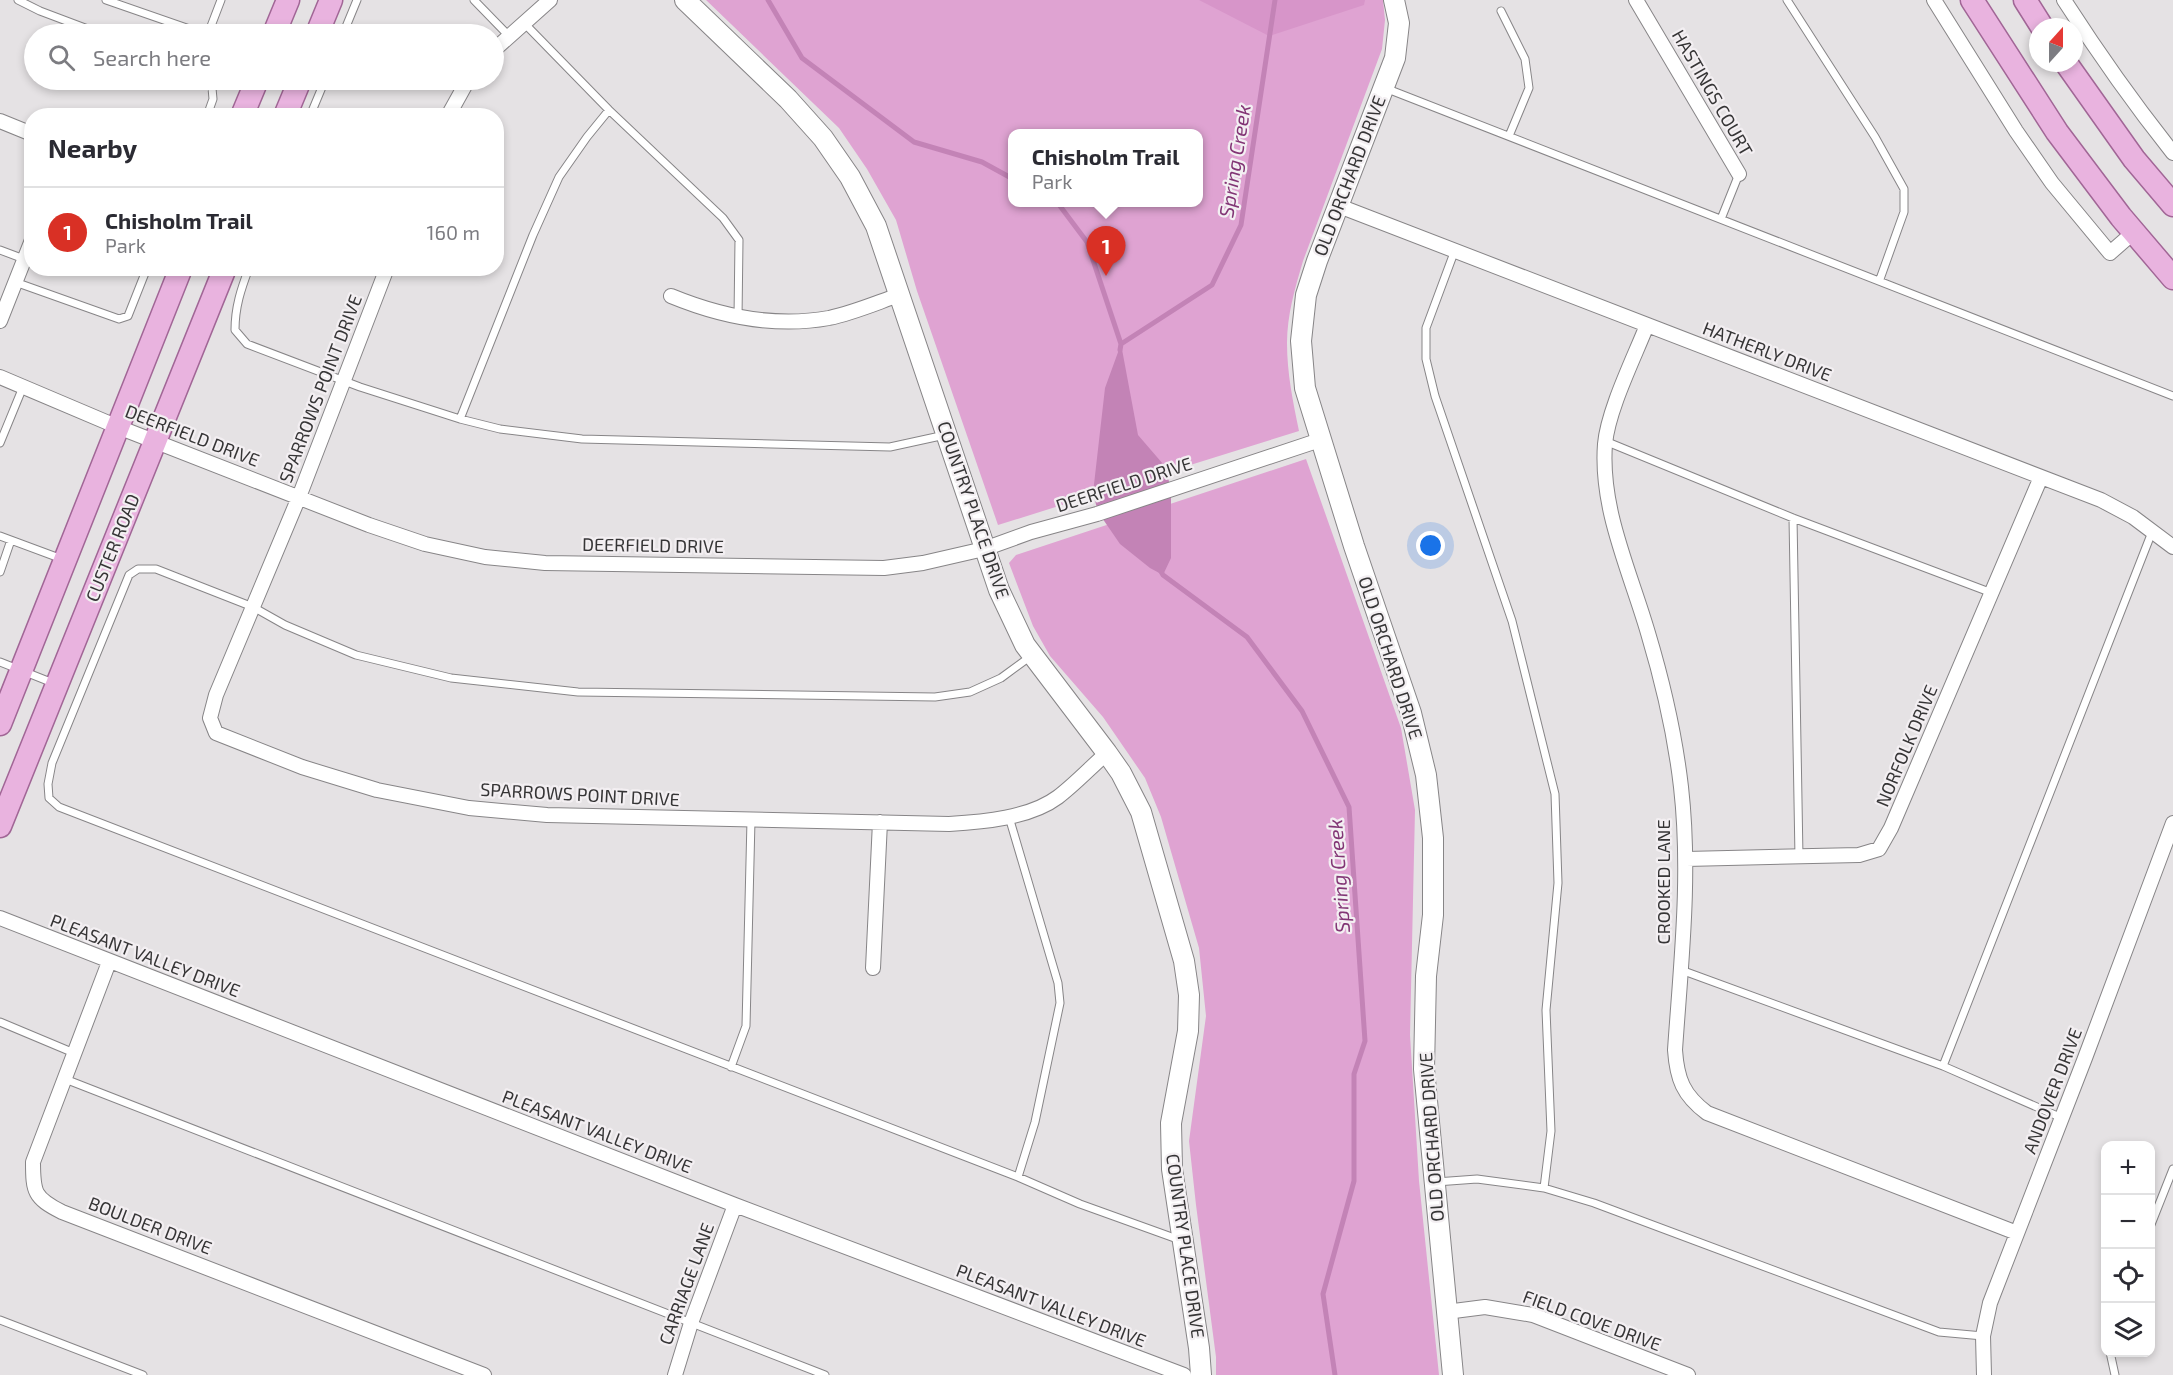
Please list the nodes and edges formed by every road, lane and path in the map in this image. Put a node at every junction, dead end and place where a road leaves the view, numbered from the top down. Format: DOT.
graph roads {
  1 [pos="18,0"];
  2 [pos="106,0"];
  3 [pos="221,0"];
  4 [pos="288,0"];
  5 [pos="331,0"];
  6 [pos="357,0"];
  7 [pos="474,0"];
  8 [pos="550,0"];
  9 [pos="685,0"];
  10 [pos="1394,0"];
  11 [pos="1636,0"];
  12 [pos="1787,0"];
  13 [pos="1934,0"];
  14 [pos="1972,0"];
  15 [pos="2025,0"];
  16 [pos="2064,0"];
  17 [pos="1501,11"];
  18 [pos="2036,18"];
  19 [pos="524,23"];
  20 [pos="74,24"];
  21 [pos="177,24"];
  22 [pos="210,24"];
  23 [pos="278,24"];
  24 [pos="322,24"];
  25 [pos="347,24"];
  26 [pos="497,24"];
  27 [pos="504,32"];
  28 [pos="508,36"];
  29 [pos="504,40"];
  30 [pos="2072,72"];
  31 [pos="1383,88"];
  32 [pos="212,90"];
  33 [pos="252,90"];
  34 [pos="295,90"];
  35 [pos="321,90"];
  36 [pos="462,90"];
  37 [pos="210,108"];
  38 [pos="245,108"];
  39 [pos="288,108"];
  40 [pos="313,108"];
  41 [pos="452,108"];
  42 [pos="609,110"];
  43 [pos="0,121"];
  44 [pos="24,131"];
  45 [pos="1509,136"];
  46 [pos="2173,153"];
  47 [pos="1739,174"];
  48 [pos="2173,205"];
  49 [pos="1340,206"];
  50 [pos="1720,219"];
  51 [pos="2134,232"];
  52 [pos="0,250"];
  53 [pos="1455,250"];
  54 [pos="24,259"];
  55 [pos="144,276"];
  56 [pos="178,276"];
  57 [pos="222,276"];
  58 [pos="246,276"];
  59 [pos="384,276"];
  60 [pos="2173,278"];
  61 [pos="1880,279"];
  62 [pos="15,282"];
  63 [pos="671,296"];
  64 [pos="899,296"];
  65 [pos="738,318"];
  66 [pos="0,321"];
  67 [pos="1647,325"];
  68 [pos="0,377"];
  69 [pos="344,381"];
  70 [pos="23,387"];
  71 [pos="2173,396"];
  72 [pos="460,419"];
  73 [pos="118,427"];
  74 [pos="947,434"];
  75 [pos="1320,440"];
  76 [pos="156,441"];
  77 [pos="1605,441"];
  78 [pos="0,443"];
  79 [pos="2041,477"];
  80 [pos="299,497"];
  81 [pos="1793,518"];
  82 [pos="2152,532"];
  83 [pos="0,536"];
  84 [pos="11,540"];
  85 [pos="2173,548"];
  86 [pos="984,549"];
  87 [pos="65,560"];
  88 [pos="0,572"];
  89 [pos="1992,593"];
  90 [pos="253,607"];
  91 [pos="1032,655"];
  92 [pos="0,662"];
  93 [pos="21,671"];
  94 [pos="58,685"];
  95 [pos="0,724"];
  96 [pos="1107,753"];
  97 [pos="1009,816"];
  98 [pos="751,819"];
  99 [pos="880,822"];
  100 [pos="2173,823"];
  101 [pos="0,826"];
  102 [pos="1799,857"];
  103 [pos="1686,859"];
  104 [pos="0,918"];
  105 [pos="109,962"];
  106 [pos="873,968"];
  107 [pos="1681,969"];
  108 [pos="0,1022"];
  109 [pos="74,1053"];
  110 [pos="1942,1066"];
  111 [pos="731,1068"];
  112 [pos="64,1079"];
  113 [pos="2062,1118"];
  114 [pos="2173,1169"];
  115 [pos="1018,1177"];
  116 [pos="1434,1182"];
  117 [pos="1544,1188"];
  118 [pos="735,1205"];
  119 [pos="2155,1216"];
  120 [pos="2017,1233"];
  121 [pos="1182,1240"];
  122 [pos="1446,1312"];
  123 [pos="0,1320"];
  124 [pos="691,1323"];
  125 [pos="1983,1336"];
  126 [pos="2111,1357"];
  127 [pos="143,1375"];
  128 [pos="484,1375"];
  129 [pos="675,1375"];
  130 [pos="825,1375"];
  131 [pos="1184,1375"];
  132 [pos="1201,1375"];
  133 [pos="1453,1375"];
  134 [pos="1688,1375"];
  135 [pos="1984,1375"];
  136 [pos="2115,1375"];
  1 -- 20 [label="lane"];
  2 -- 21 [label="lane"];
  3 -- 22 [label="lane"];
  4 -- 23 [label="main road"];
  5 -- 24 [label="main road"];
  6 -- 25 [label="lane"];
  7 -- 26 [label="lane"];
  8 -- 19 [label="street"];
  9 -- 64 [label="street, COUNTRY PLACE DRIVE"];
  10 -- 31 [label="street, OLD ORCHARD DRIVE"];
  11 -- 47 [label="street, HASTINGS COURT"];
  12 -- 61 [label="lane"];
  13 -- 51 [label="street"];
  14 -- 51 [label="main road"];
  15 -- 18 [label="main road"];
  16 -- 46 [label="street"];
  17 -- 45 [label="lane"];
  19 -- 28 [label="street"];
  19 -- 42 [label="lane"];
  27 -- 28 [label="lane"];
  28 -- 29 [label="street"];
  30 -- 48 [label="main road"];
  31 -- 45 [label="lane"];
  31 -- 49 [label="street, OLD ORCHARD DRIVE"];
  32 -- 37 [label="lane"];
  33 -- 38 [label="main road"];
  34 -- 39 [label="main road"];
  35 -- 40 [label="lane"];
  36 -- 41 [label="street"];
  42 -- 65 [label="lane"];
  42 -- 72 [label="lane"];
  43 -- 44 [label="street"];
  45 -- 50 [label="lane"];
  47 -- 50 [label="lane"];
  49 -- 53 [label="street, HATHERLY DRIVE"];
  49 -- 75 [label="street, OLD ORCHARD DRIVE"];
  50 -- 61 [label="lane"];
  51 -- 60 [label="main road"];
  52 -- 54 [label="lane"];
  53 -- 67 [label="street, HATHERLY DRIVE"];
  53 -- 117 [label="lane"];
  54 -- 62 [label="street"];
  55 -- 62 [label="lane"];
  56 -- 73 [label="main road"];
  57 -- 76 [label="main road, CUSTER ROAD"];
  58 -- 69 [label="lane"];
  59 -- 69 [label="street, SPARROWS POINT DRIVE"];
  61 -- 71 [label="lane"];
  62 -- 66 [label="street"];
  63 -- 65 [label="street"];
  64 -- 65 [label="street"];
  64 -- 74 [label="street, COUNTRY PLACE DRIVE"];
  67 -- 77 [label="street, CROOKED LANE"];
  67 -- 79 [label="street, HATHERLY DRIVE"];
  68 -- 70 [label="street, DEERFIELD DRIVE"];
  69 -- 72 [label="lane"];
  69 -- 80 [label="street, SPARROWS POINT DRIVE"];
  70 -- 73 [label="street, DEERFIELD DRIVE"];
  70 -- 78 [label="lane"];
  72 -- 74 [label="lane"];
  73 -- 76 [label="street, DEERFIELD DRIVE"];
  73 -- 87 [label="main road"];
  74 -- 86 [label="street, COUNTRY PLACE DRIVE"];
  75 -- 86 [label="street, DEERFIELD DRIVE"];
  75 -- 116 [label="street, OLD ORCHARD DRIVE"];
  76 -- 80 [label="street, DEERFIELD DRIVE"];
  76 -- 94 [label="main road, CUSTER ROAD"];
  77 -- 81 [label="lane"];
  77 -- 103 [label="street, CROOKED LANE"];
  79 -- 82 [label="street, HATHERLY DRIVE"];
  79 -- 89 [label="street, NORFOLK DRIVE"];
  80 -- 86 [label="street, DEERFIELD DRIVE"];
  80 -- 90 [label="street, SPARROWS POINT DRIVE"];
  81 -- 89 [label="lane"];
  81 -- 102 [label="lane"];
  82 -- 85 [label="street, HATHERLY DRIVE"];
  82 -- 110 [label="lane"];
  83 -- 84 [label="lane"];
  84 -- 87 [label="lane"];
  84 -- 88 [label="lane"];
  86 -- 91 [label="street, COUNTRY PLACE DRIVE"];
  87 -- 93 [label="main road"];
  89 -- 102 [label="street, NORFOLK DRIVE"];
  90 -- 91 [label="lane"];
  90 -- 98 [label="street, SPARROWS POINT DRIVE"];
  90 -- 111 [label="lane"];
  91 -- 96 [label="street, COUNTRY PLACE DRIVE"];
  92 -- 93 [label="lane"];
  93 -- 94 [label="lane"];
  93 -- 95 [label="main road"];
  94 -- 101 [label="main road, CUSTER ROAD"];
  96 -- 97 [label="street, SPARROWS POINT DRIVE"];
  96 -- 121 [label="street, COUNTRY PLACE DRIVE"];
  97 -- 99 [label="street, SPARROWS POINT DRIVE"];
  97 -- 115 [label="lane"];
  98 -- 99 [label="street, SPARROWS POINT DRIVE"];
  98 -- 111 [label="lane"];
  99 -- 106 [label="street"];
  100 -- 113 [label="street, ANDOVER DRIVE"];
  102 -- 103 [label="street, NORFOLK DRIVE"];
  103 -- 107 [label="street, CROOKED LANE"];
  104 -- 105 [label="street, PLEASANT VALLEY DRIVE"];
  105 -- 109 [label="street, BOULDER DRIVE"];
  105 -- 118 [label="street, PLEASANT VALLEY DRIVE"];
  107 -- 110 [label="lane"];
  107 -- 120 [label="street, CROOKED LANE"];
  108 -- 109 [label="lane"];
  109 -- 112 [label="street, BOULDER DRIVE"];
  110 -- 113 [label="lane"];
  111 -- 115 [label="lane"];
  112 -- 124 [label="lane"];
  112 -- 128 [label="street, BOULDER DRIVE"];
  113 -- 120 [label="street, ANDOVER DRIVE"];
  114 -- 119 [label="lane"];
  115 -- 121 [label="lane"];
  116 -- 117 [label="lane"];
  116 -- 122 [label="street, OLD ORCHARD DRIVE"];
  117 -- 125 [label="lane"];
  118 -- 124 [label="street, CARRIAGE LANE"];
  118 -- 131 [label="street, PLEASANT VALLEY DRIVE"];
  120 -- 125 [label="street, ANDOVER DRIVE"];
  121 -- 132 [label="street, COUNTRY PLACE DRIVE"];
  122 -- 133 [label="street, OLD ORCHARD DRIVE"];
  122 -- 134 [label="street, FIELD COVE DRIVE"];
  123 -- 127 [label="lane"];
  124 -- 129 [label="street, CARRIAGE LANE"];
  124 -- 130 [label="lane"];
  125 -- 135 [label="street, ANDOVER DRIVE"];
  126 -- 136 [label="lane"];
}
